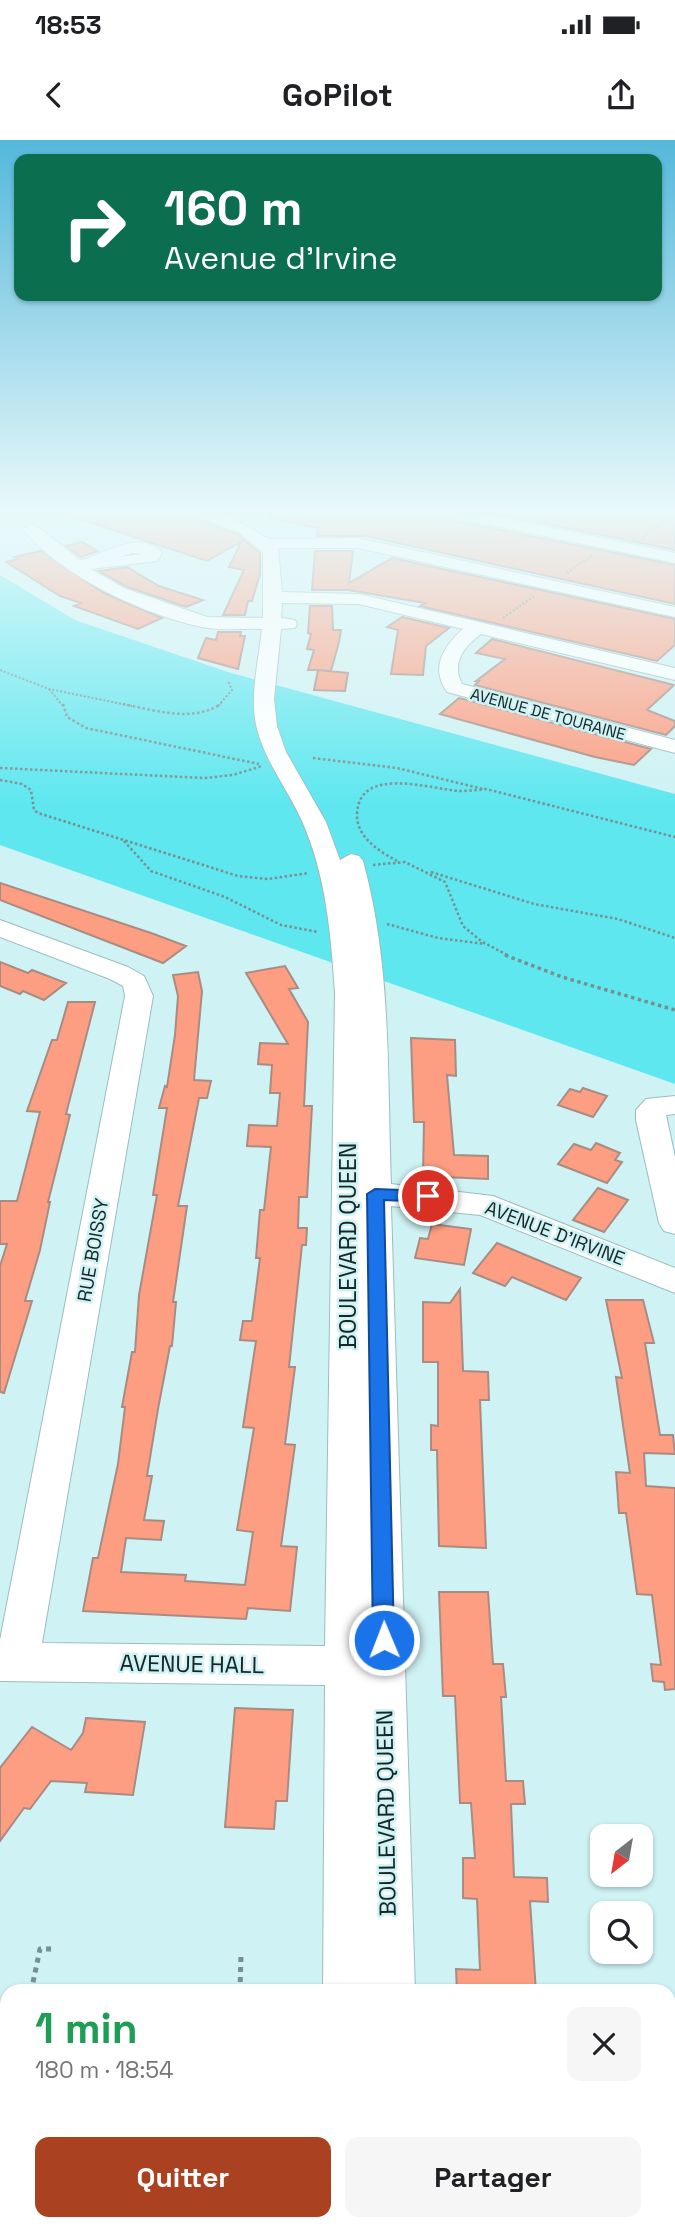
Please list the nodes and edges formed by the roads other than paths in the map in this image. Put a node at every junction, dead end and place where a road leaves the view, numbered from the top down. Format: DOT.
graph roads {
  1 [pos="163,608"];
  2 [pos="281,608"];
  3 [pos="395,608"];
  4 [pos="655,608"];
  5 [pos="675,612"];
  6 [pos="279,624"];
  7 [pos="483,628"];
  8 [pos="675,674"];
  9 [pos="675,747"];
  10 [pos="0,928"];
  11 [pos="666,1105"];
  12 [pos="362,1195"];
  13 [pos="675,1223"];
  14 [pos="675,1281"];
  15 [pos="9,1662"];
  16 [pos="365,1666"];
  17 [pos="348,1984"];
  18 [pos="389,1984"];
  1 -- 6 [label="street"];
  2 -- 6 [label="street, BOULEVARD QUEEN"];
  3 -- 7 [label="street"];
  4 -- 5 [label="street"];
  6 -- 12 [label="street, BOULEVARD QUEEN"];
  7 -- 8 [label="street"];
  7 -- 9 [label="street, AVENUE DE TOURAINE"];
  10 -- 15 [label="street, RUE BOISSY"];
  11 -- 13 [label="street"];
  12 -- 14 [label="street, AVENUE D'IRVINE"];
  12 -- 16 [label="street, BOULEVARD QUEEN"];
  15 -- 16 [label="street, AVENUE HALL"];
  16 -- 17 [label="street, BOULEVARD QUEEN"];
  16 -- 18 [label="street, BOULEVARD QUEEN"];
}
